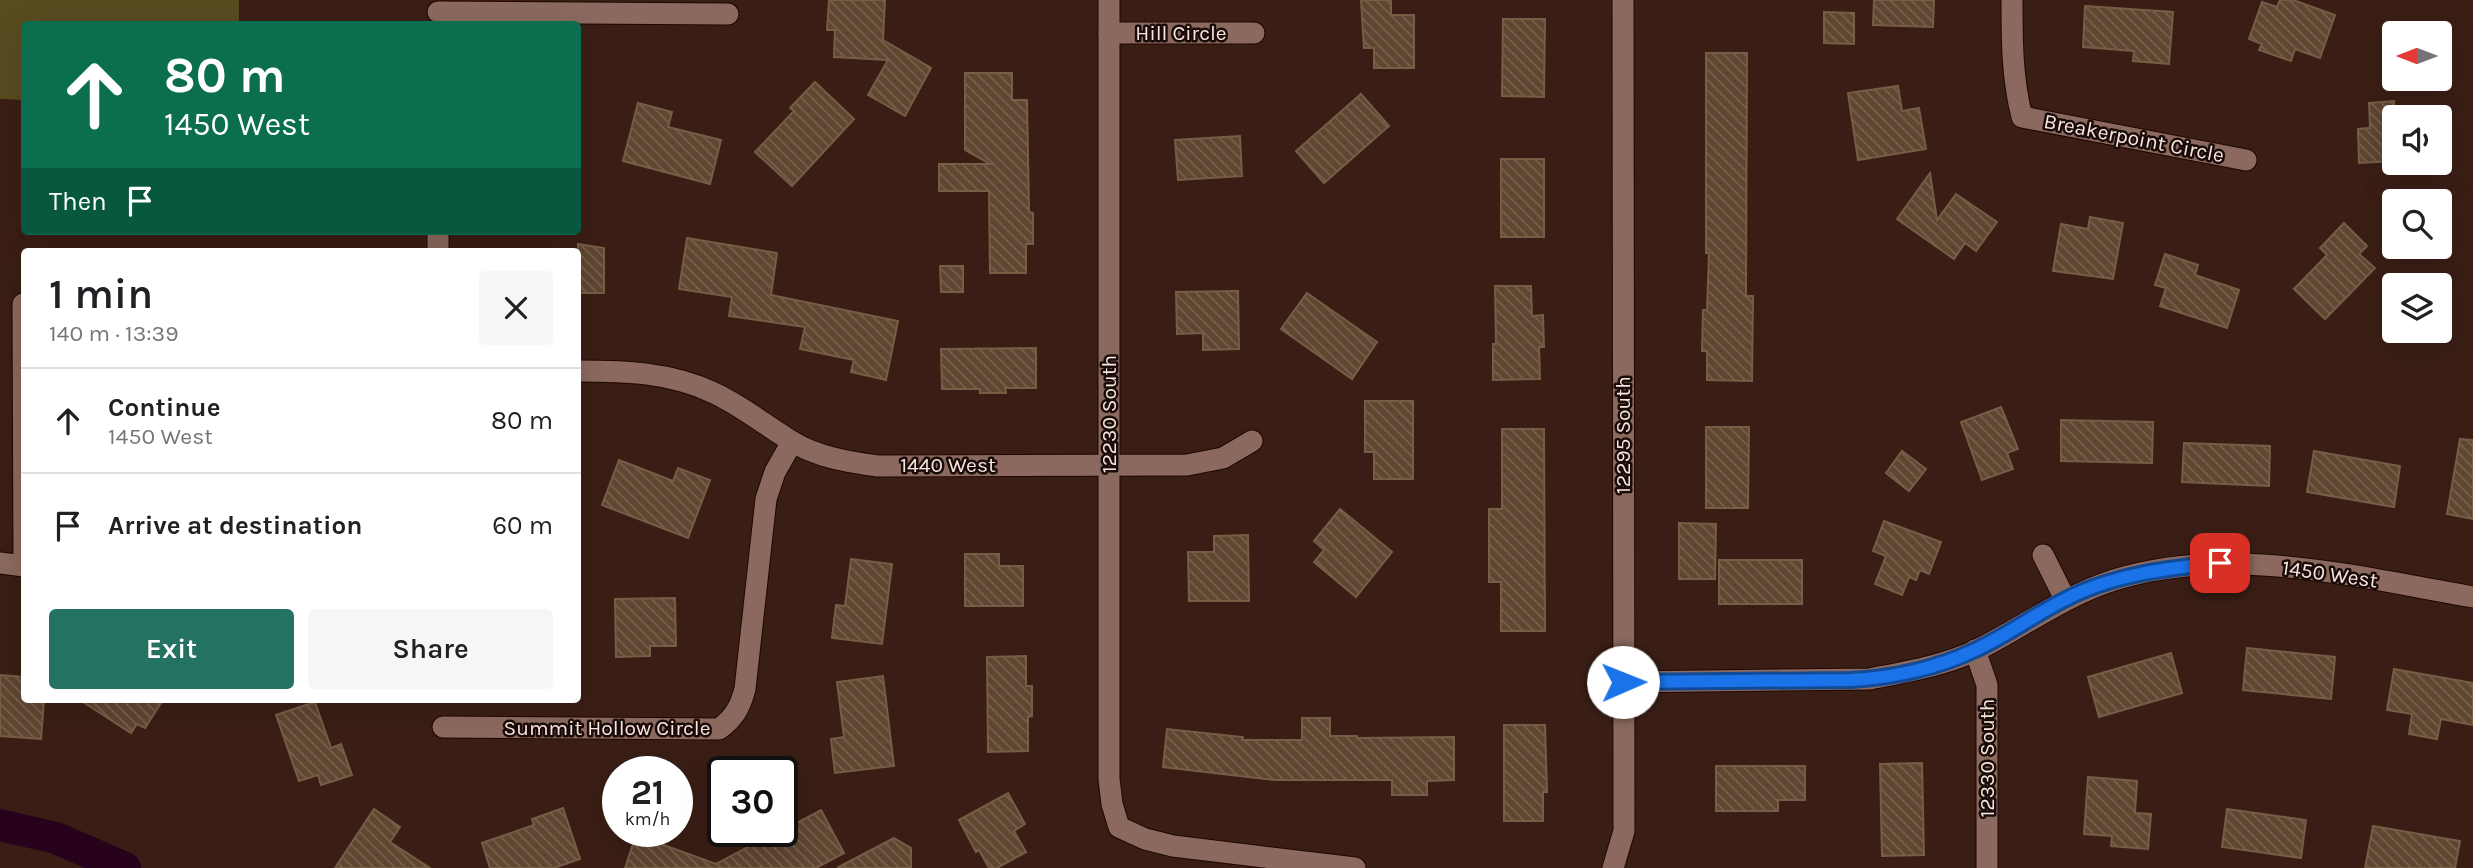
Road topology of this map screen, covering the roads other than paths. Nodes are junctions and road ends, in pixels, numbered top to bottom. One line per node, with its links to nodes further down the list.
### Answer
1 (1109, 0): 6 (street, 12230 South)
2 (1623, 0): 19 (street, 12295 South)
3 (2012, 0): 8 (street, Breakerpoint Circle)
4 (438, 12): 5 (street)
5 (728, 14)
6 (1109, 33): 7 (street, Hill Circle); 12 (street, 12230 South)
7 (1254, 33)
8 (2246, 160)
9 (581, 371): 11 (street, 1440 West)
10 (1252, 441): 12 (street, 1440 West)
11 (792, 442): 12 (street, 1440 West); 20 (street, Summit Hollow Circle)
12 (1109, 466): 21 (street, 12230 South)
13 (2043, 555): 17 (street)
14 (0, 563): 15 (street)
15 (21, 566)
16 (2473, 597): 17 (street, 1450 West)
17 (2065, 599): 18 (street, 1450 West)
18 (1975, 650): 19 (street, 1450 West); 23 (street, 12330 South)
19 (1623, 682): 22 (street, 12295 South)
20 (443, 727)
21 (1354, 868)
22 (1613, 868)
23 (1987, 868)

